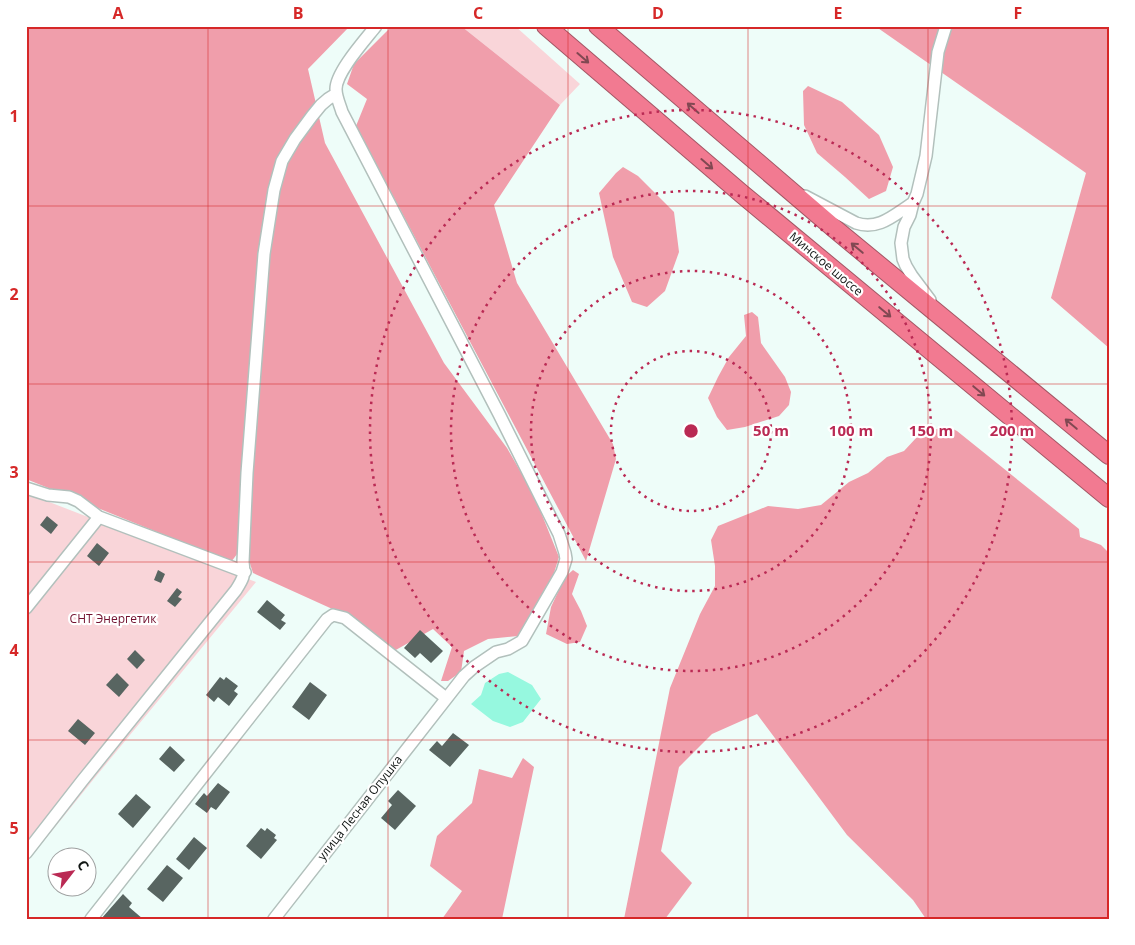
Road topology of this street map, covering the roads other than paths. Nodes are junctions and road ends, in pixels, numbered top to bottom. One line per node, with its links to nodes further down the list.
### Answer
1 (376, 26): 5 (street)
2 (546, 26): 11 (highway, Минское шоссе, one-way to 11)
3 (598, 26): 6 (highway, one-way to 3)
4 (946, 26): 7 (street)
5 (336, 94): 13 (street); 15 (street, улица Лесная Опушка)
6 (784, 186): 7 (street); 8 (highway, one-way to 6)
7 (913, 203): 8 (street)
8 (949, 323): 9 (highway, one-way to 8)
9 (1109, 455)
10 (26, 488): 12 (street)
11 (1109, 498)
12 (99, 517): 13 (street); 14 (street)
13 (244, 572): 16 (street)
14 (26, 608)
15 (446, 698): 17 (street); 18 (street, улица Лесная Опушка)
16 (26, 853)
17 (91, 919)
18 (274, 919)

